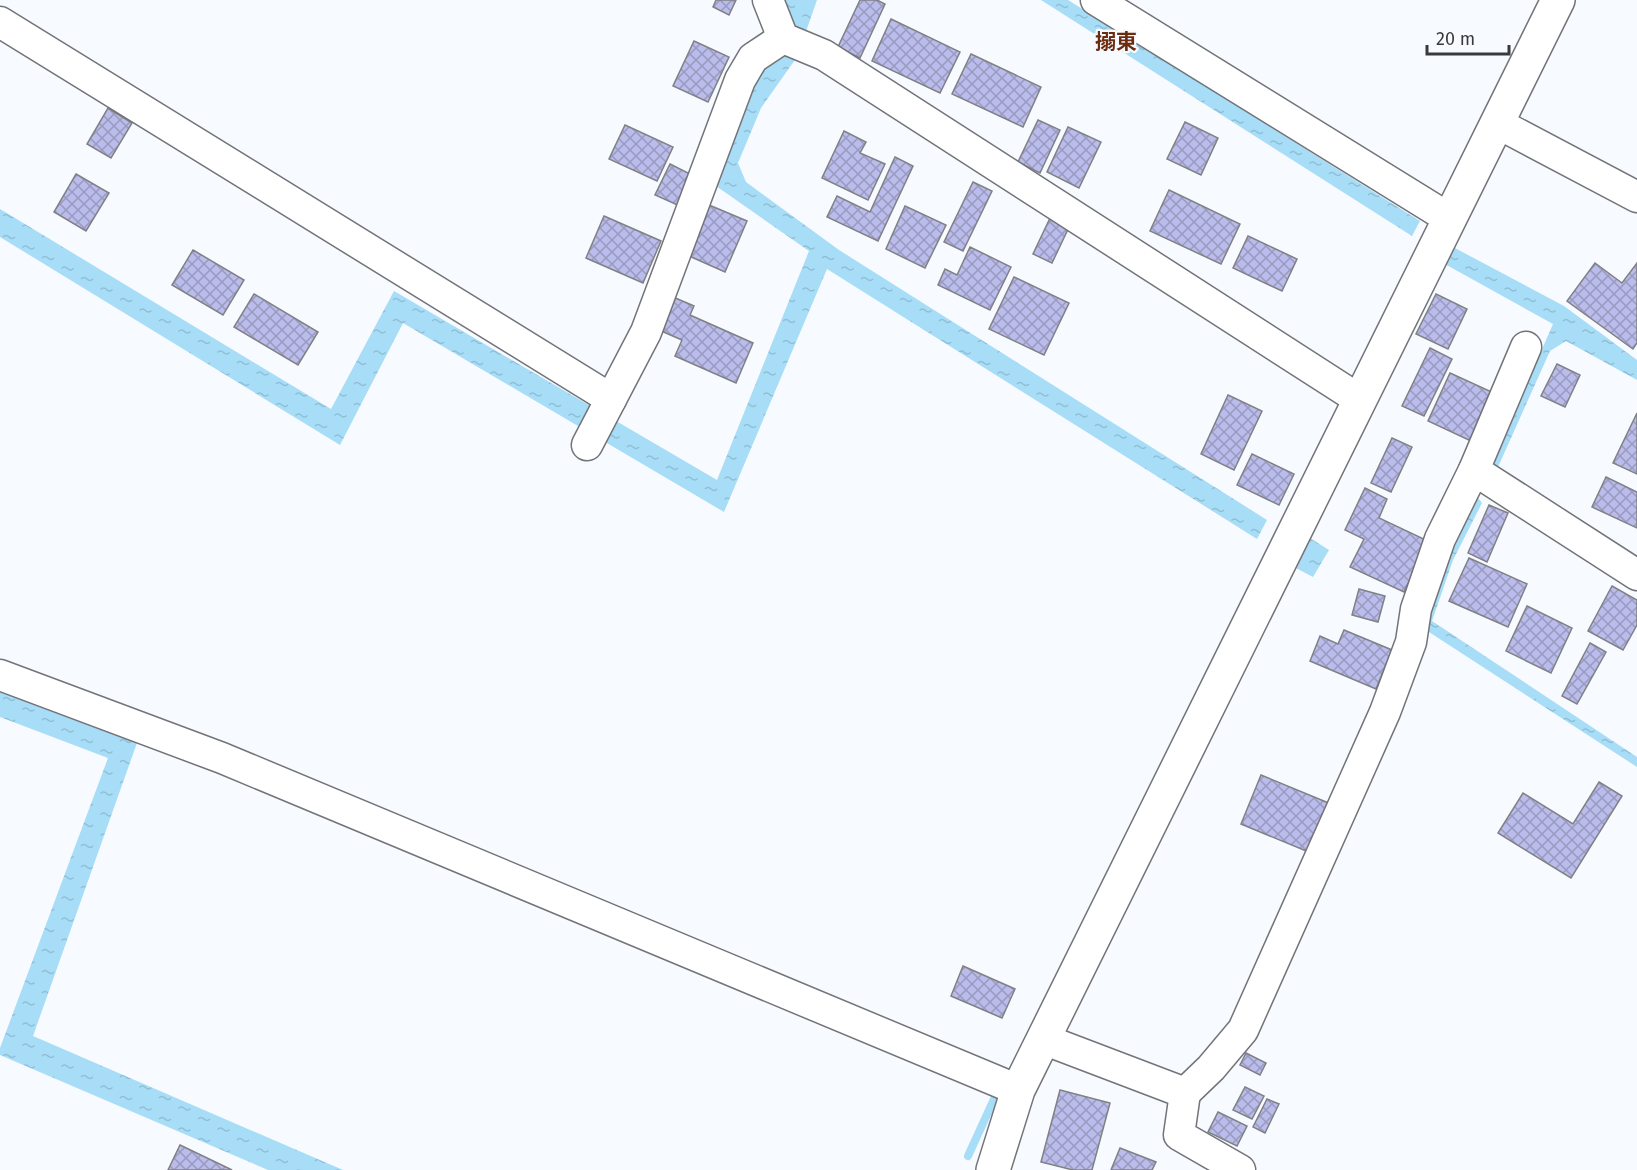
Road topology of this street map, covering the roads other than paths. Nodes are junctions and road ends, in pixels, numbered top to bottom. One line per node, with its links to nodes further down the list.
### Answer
1 (768, 0): 5 (street)
2 (1096, 0): 8 (street)
3 (1558, 0): 6 (street)
4 (0, 22): 10 (street)
5 (783, 38): 10 (street); 11 (street)
6 (1497, 123): 7 (street); 8 (street)
7 (1637, 197)
8 (1449, 219): 11 (street)
9 (1526, 347): 13 (street)
10 (611, 399): 12 (street)
11 (1360, 400): 16 (street)
12 (587, 445)
13 (1473, 470): 14 (street); 18 (street)
14 (1637, 575)
15 (0, 675): 17 (street)
16 (1043, 1039): 17 (street); 18 (street)
17 (1018, 1090): 19 (street)
18 (1185, 1093): 20 (street)
19 (993, 1170)
20 (1240, 1170)

